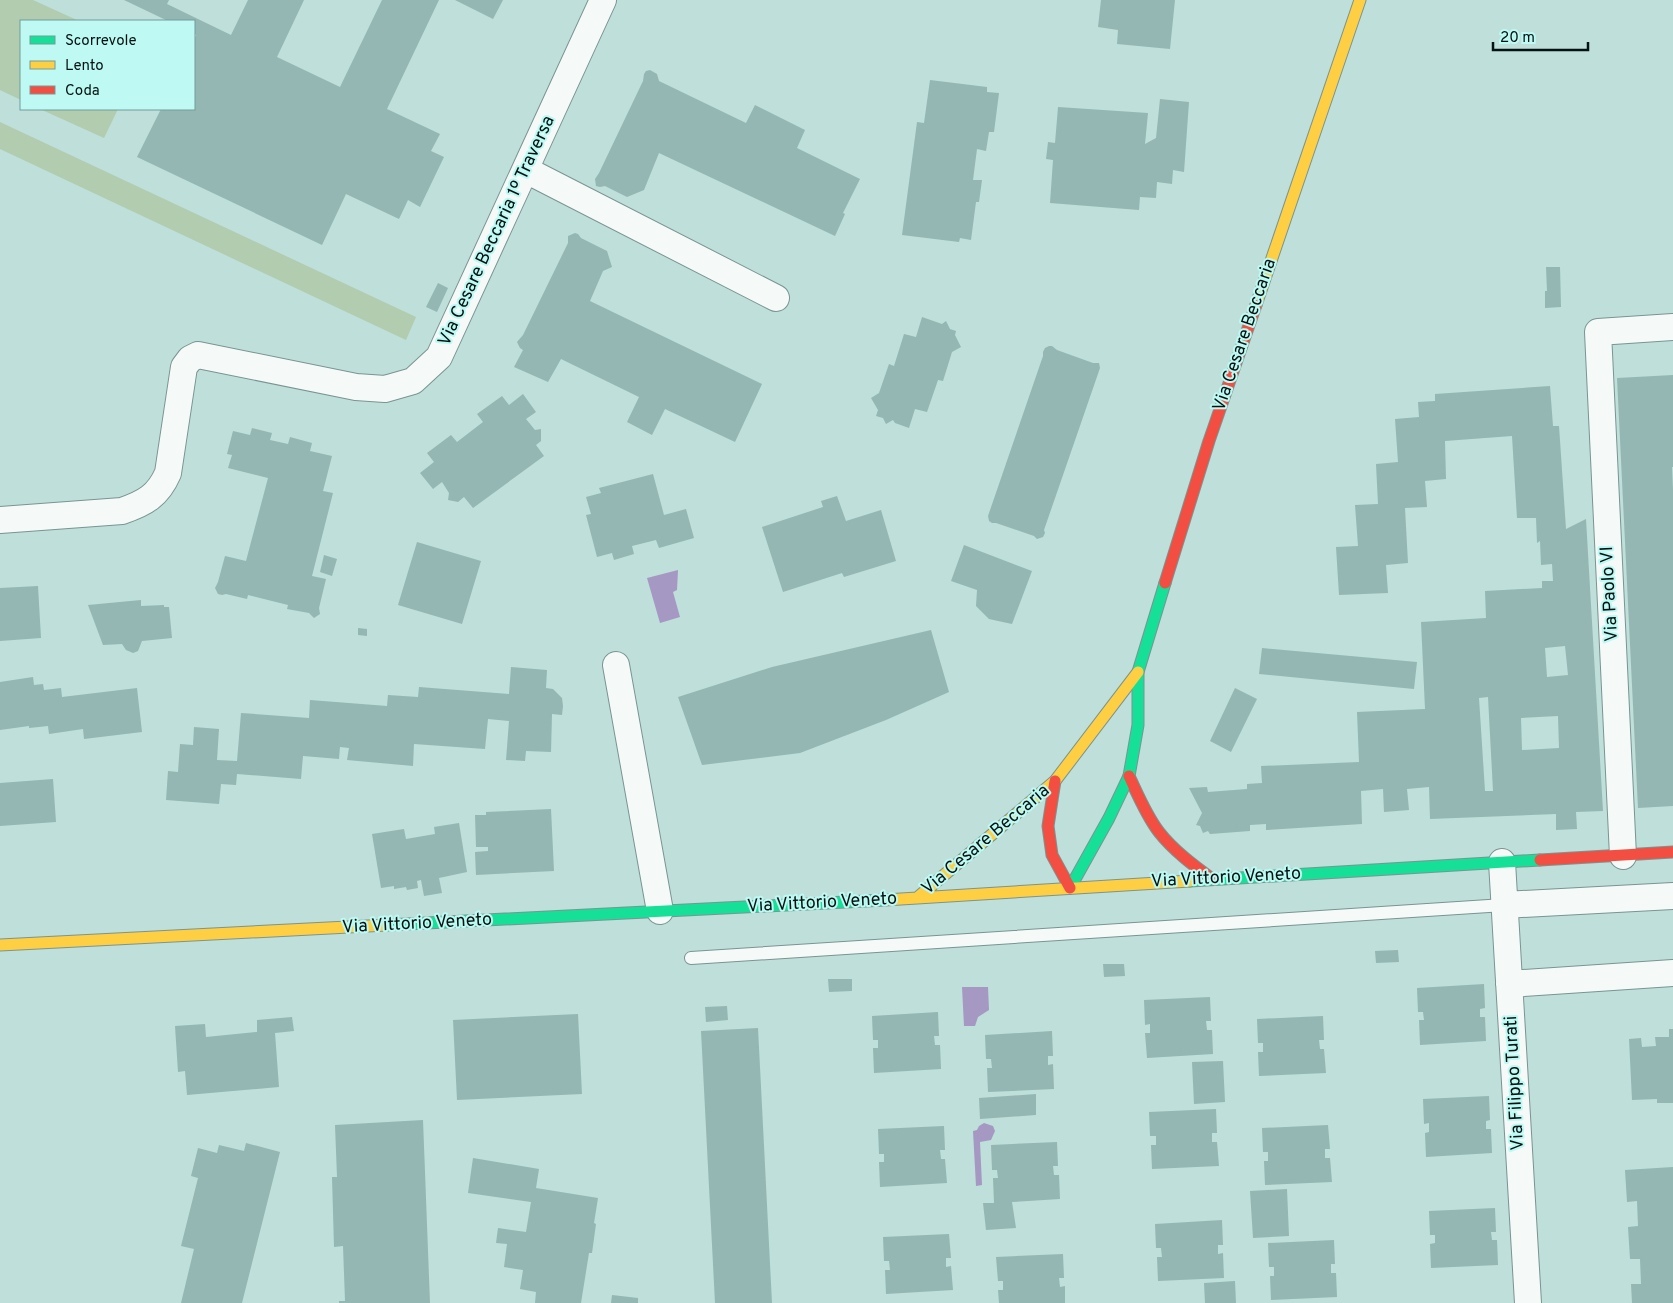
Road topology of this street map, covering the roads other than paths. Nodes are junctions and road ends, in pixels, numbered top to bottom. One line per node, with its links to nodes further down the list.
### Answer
1 (603, 0): 3 (street, Via Cesare Beccaria 1º Traversa)
2 (1360, 0): 8 (street, Via Cesare Beccaria)
3 (526, 170): 4 (street); 6 (street, Via Cesare Beccaria 1º Traversa)
4 (776, 298)
5 (1673, 327): 12 (street, Via Paolo VI)
6 (0, 520)
7 (616, 665): 19 (street)
8 (1138, 672): 9 (street, Via Cesare Beccaria); 10 (street, Via Cesare Beccaria)
9 (1129, 776): 14 (street); 15 (street, Via Cesare Beccaria)
10 (1055, 781): 15 (street, Via Cesare Beccaria); 17 (street, Via Cesare Beccaria)
11 (1673, 852): 12 (street, Via Vittorio Veneto)
12 (1623, 856): 13 (street, Via Vittorio Veneto)
13 (1502, 862): 14 (street, Via Vittorio Veneto); 18 (street, Via Filippo Turati)
14 (1212, 879): 15 (street, Via Vittorio Veneto)
15 (1070, 888): 17 (street, Via Vittorio Veneto)
16 (1673, 896): 18 (street)
17 (917, 898): 19 (street, Via Vittorio Veneto)
18 (1504, 905): 21 (lane); 23 (street, Via Filippo Turati)
19 (660, 911): 20 (street, Via Vittorio Veneto)
20 (0, 945)
21 (691, 958)
22 (1673, 972): 23 (street)
23 (1509, 984): 24 (street, Via Filippo Turati)
24 (1528, 1303)

